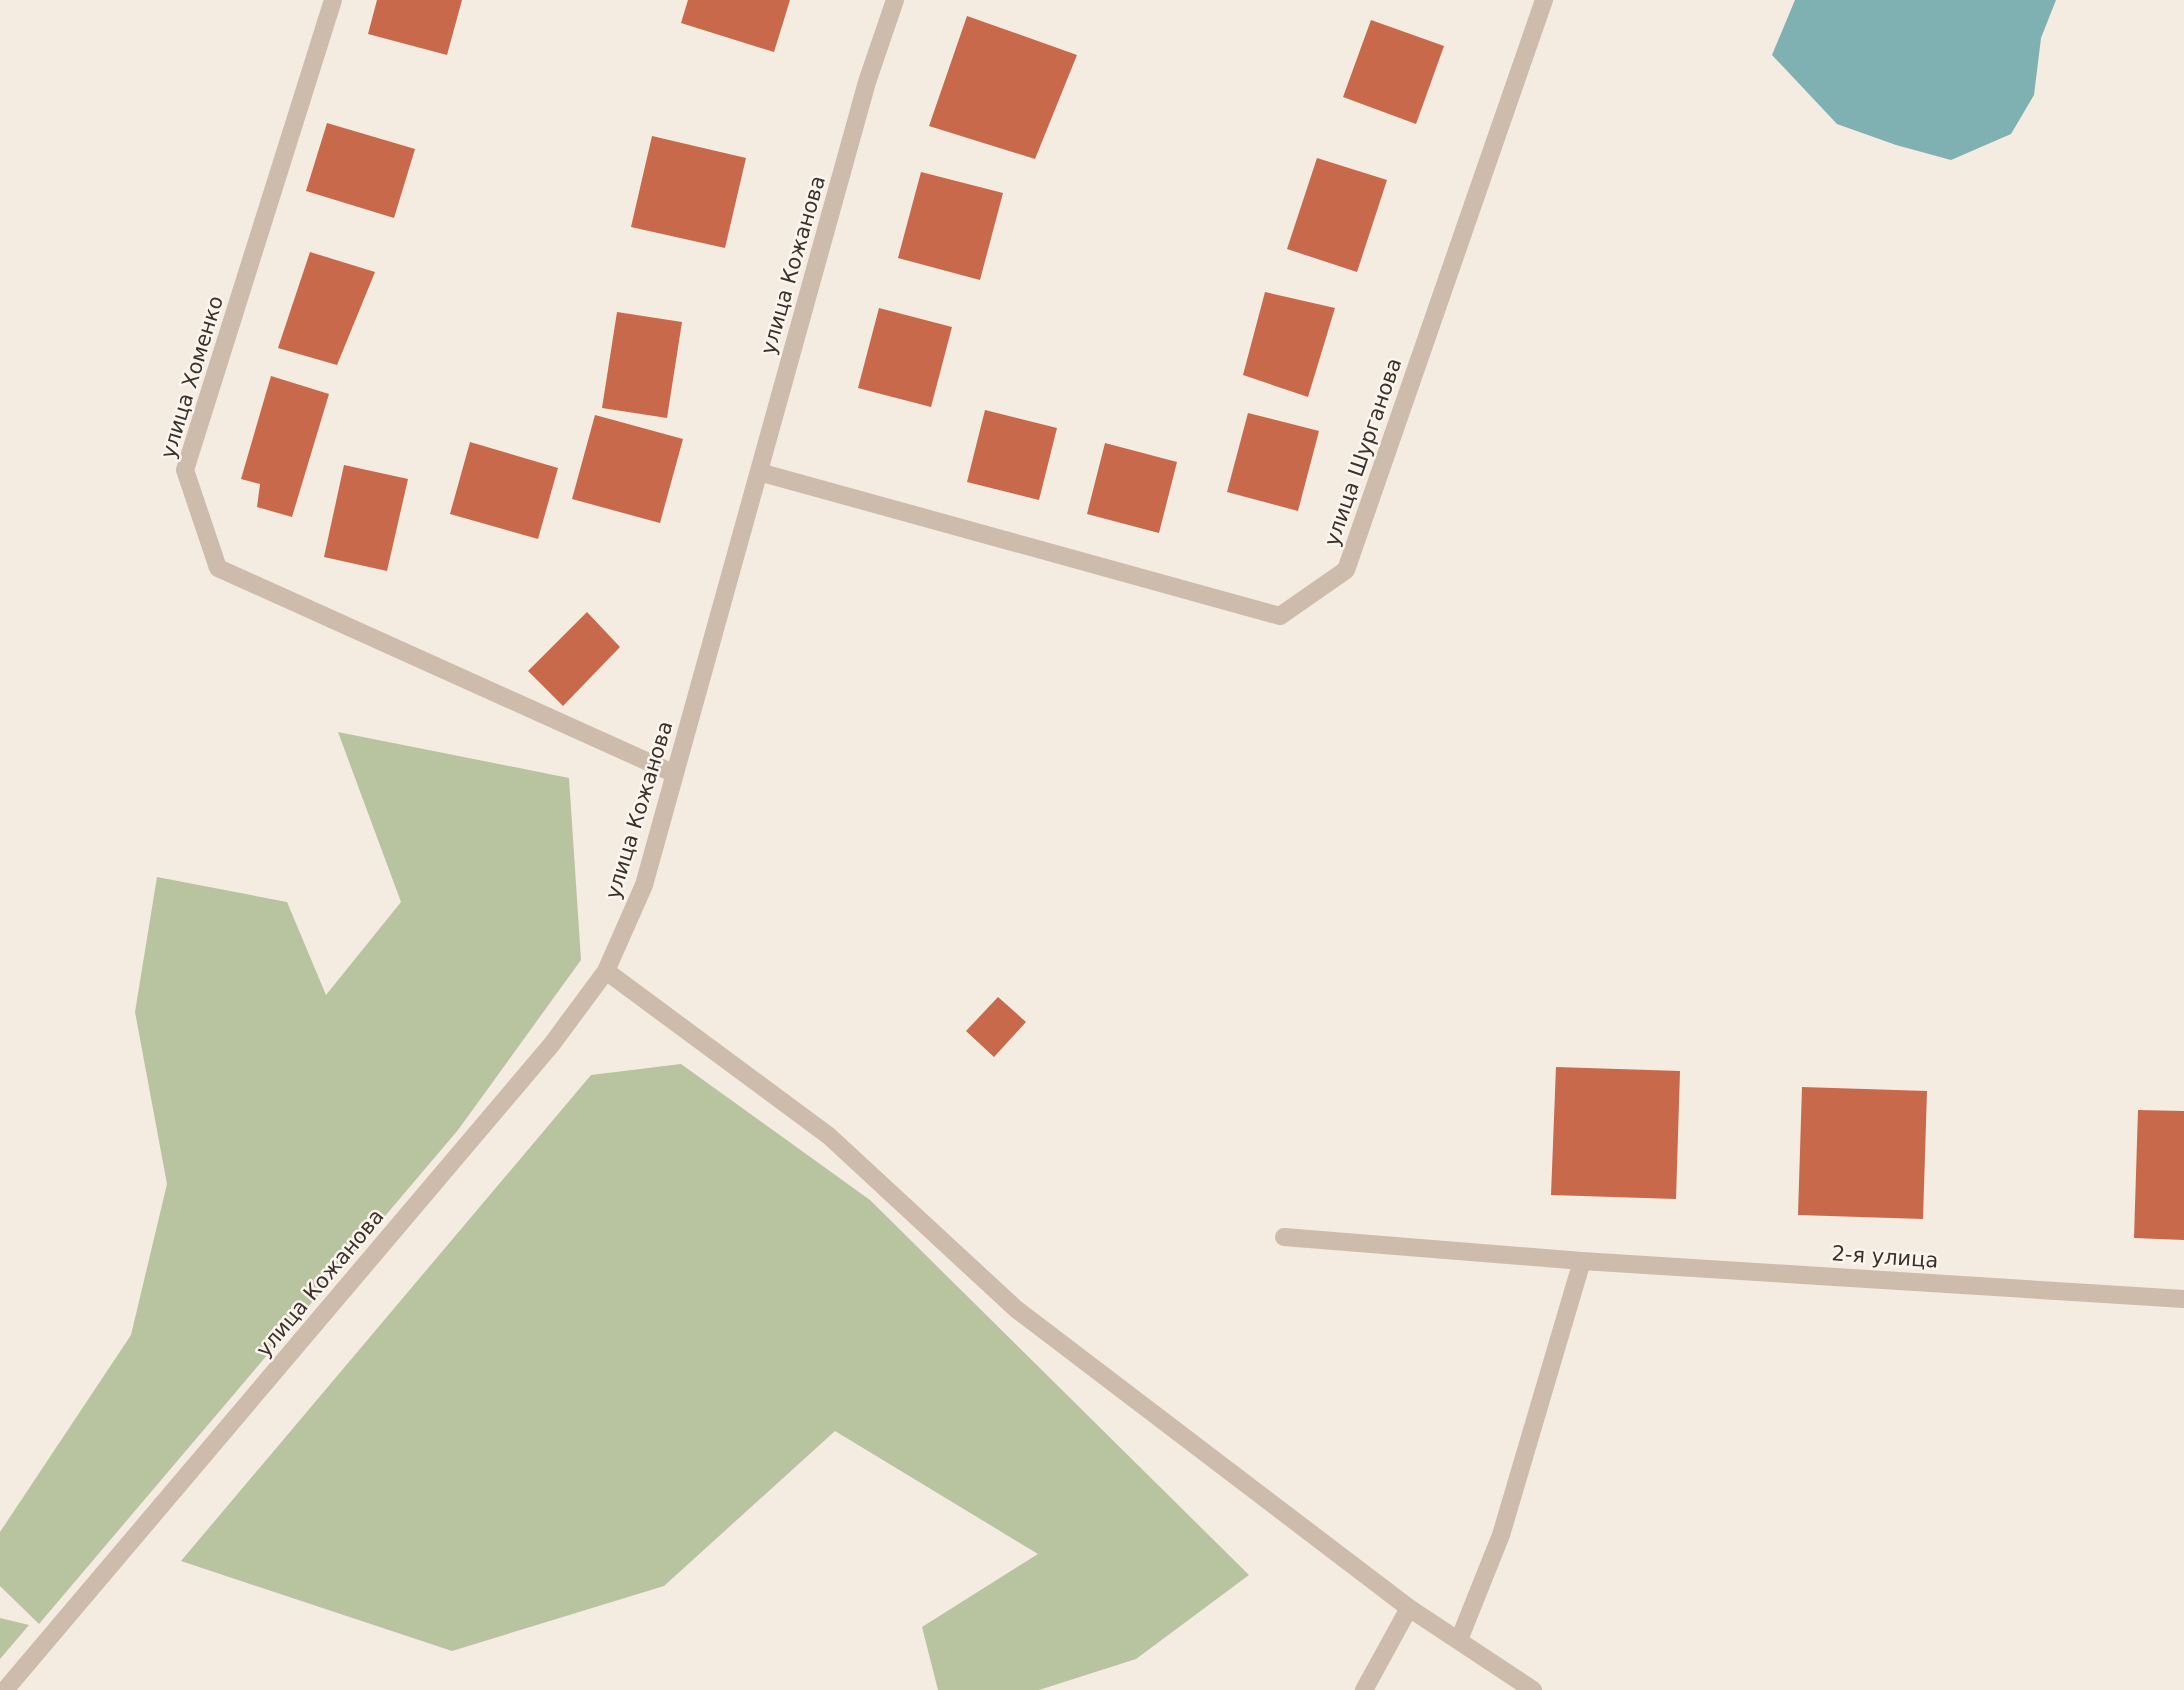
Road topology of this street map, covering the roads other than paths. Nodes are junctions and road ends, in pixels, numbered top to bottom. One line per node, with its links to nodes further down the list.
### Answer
1 (333, 0): 5 (street, улица Хоменко)
2 (895, 0): 4 (street, улица Кожанова)
3 (1544, 0): 4 (street, улица Шурганова)
4 (759, 471): 5 (street, улица Кожанова)
5 (675, 774): 6 (street, улица Кожанова)
6 (606, 971): 10 (street); 12 (street, улица Кожанова)
7 (1284, 1237): 8 (street, 2-я улица)
8 (1582, 1261): 9 (street, 2-я улица); 11 (street)
9 (2184, 1299)
10 (1409, 1608): 11 (street); 13 (street)
11 (1459, 1640): 14 (street)
12 (5, 1690)
13 (1364, 1690)
14 (1533, 1690)

